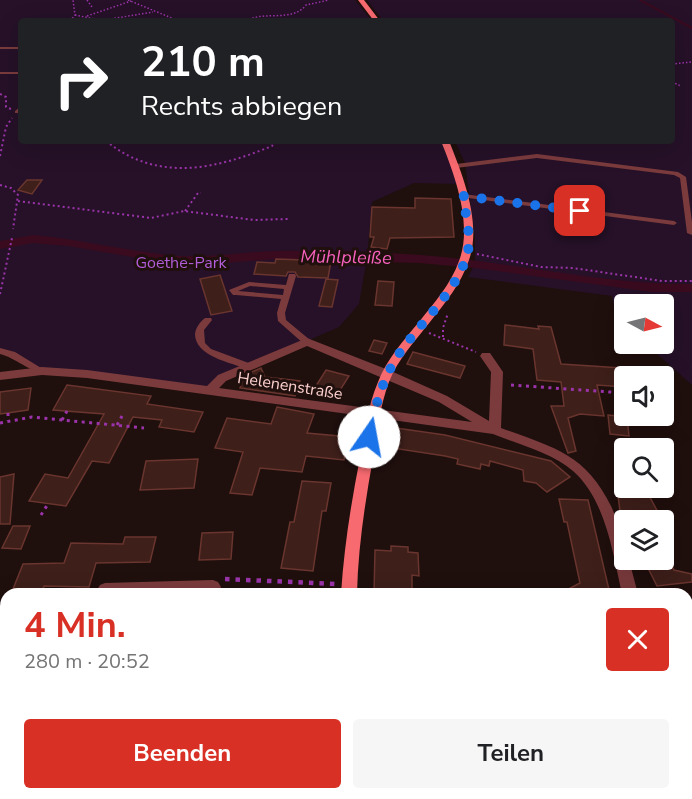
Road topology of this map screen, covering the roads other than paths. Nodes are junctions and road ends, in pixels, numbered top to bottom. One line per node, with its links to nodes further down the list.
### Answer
1 (361, 0): 2 (main road)
2 (375, 18)
3 (0, 48): 4 (lane)
4 (18, 48)
5 (0, 73): 6 (lane)
6 (18, 73)
7 (446, 144): 8 (main road)
8 (456, 166): 9 (main road); 11 (lane)
9 (463, 196): 10 (lane); 21 (main road)
10 (674, 223)
11 (690, 233)
12 (292, 276): 13 (lane)
13 (288, 287): 14 (lane); 14 (lane)
14 (285, 297): 16 (lane)
15 (208, 320): 19 (lane)
16 (307, 342): 19 (street); 21 (street)
17 (0, 351): 20 (lane)
18 (486, 356): 25 (street)
19 (251, 367): 23 (street)
20 (42, 371): 22 (street); 23 (street, Helenenstraße)
21 (387, 374): 24 (main road); 25 (street)
22 (0, 376)
23 (210, 390): 24 (street, Helenenstraße)
24 (373, 415): 25 (street, Helenenstraße); 28 (main road)
25 (495, 430): 29 (street, Helenenstraße)
26 (213, 587): 27 (street)
27 (202, 588)
28 (349, 588)
29 (628, 588)

